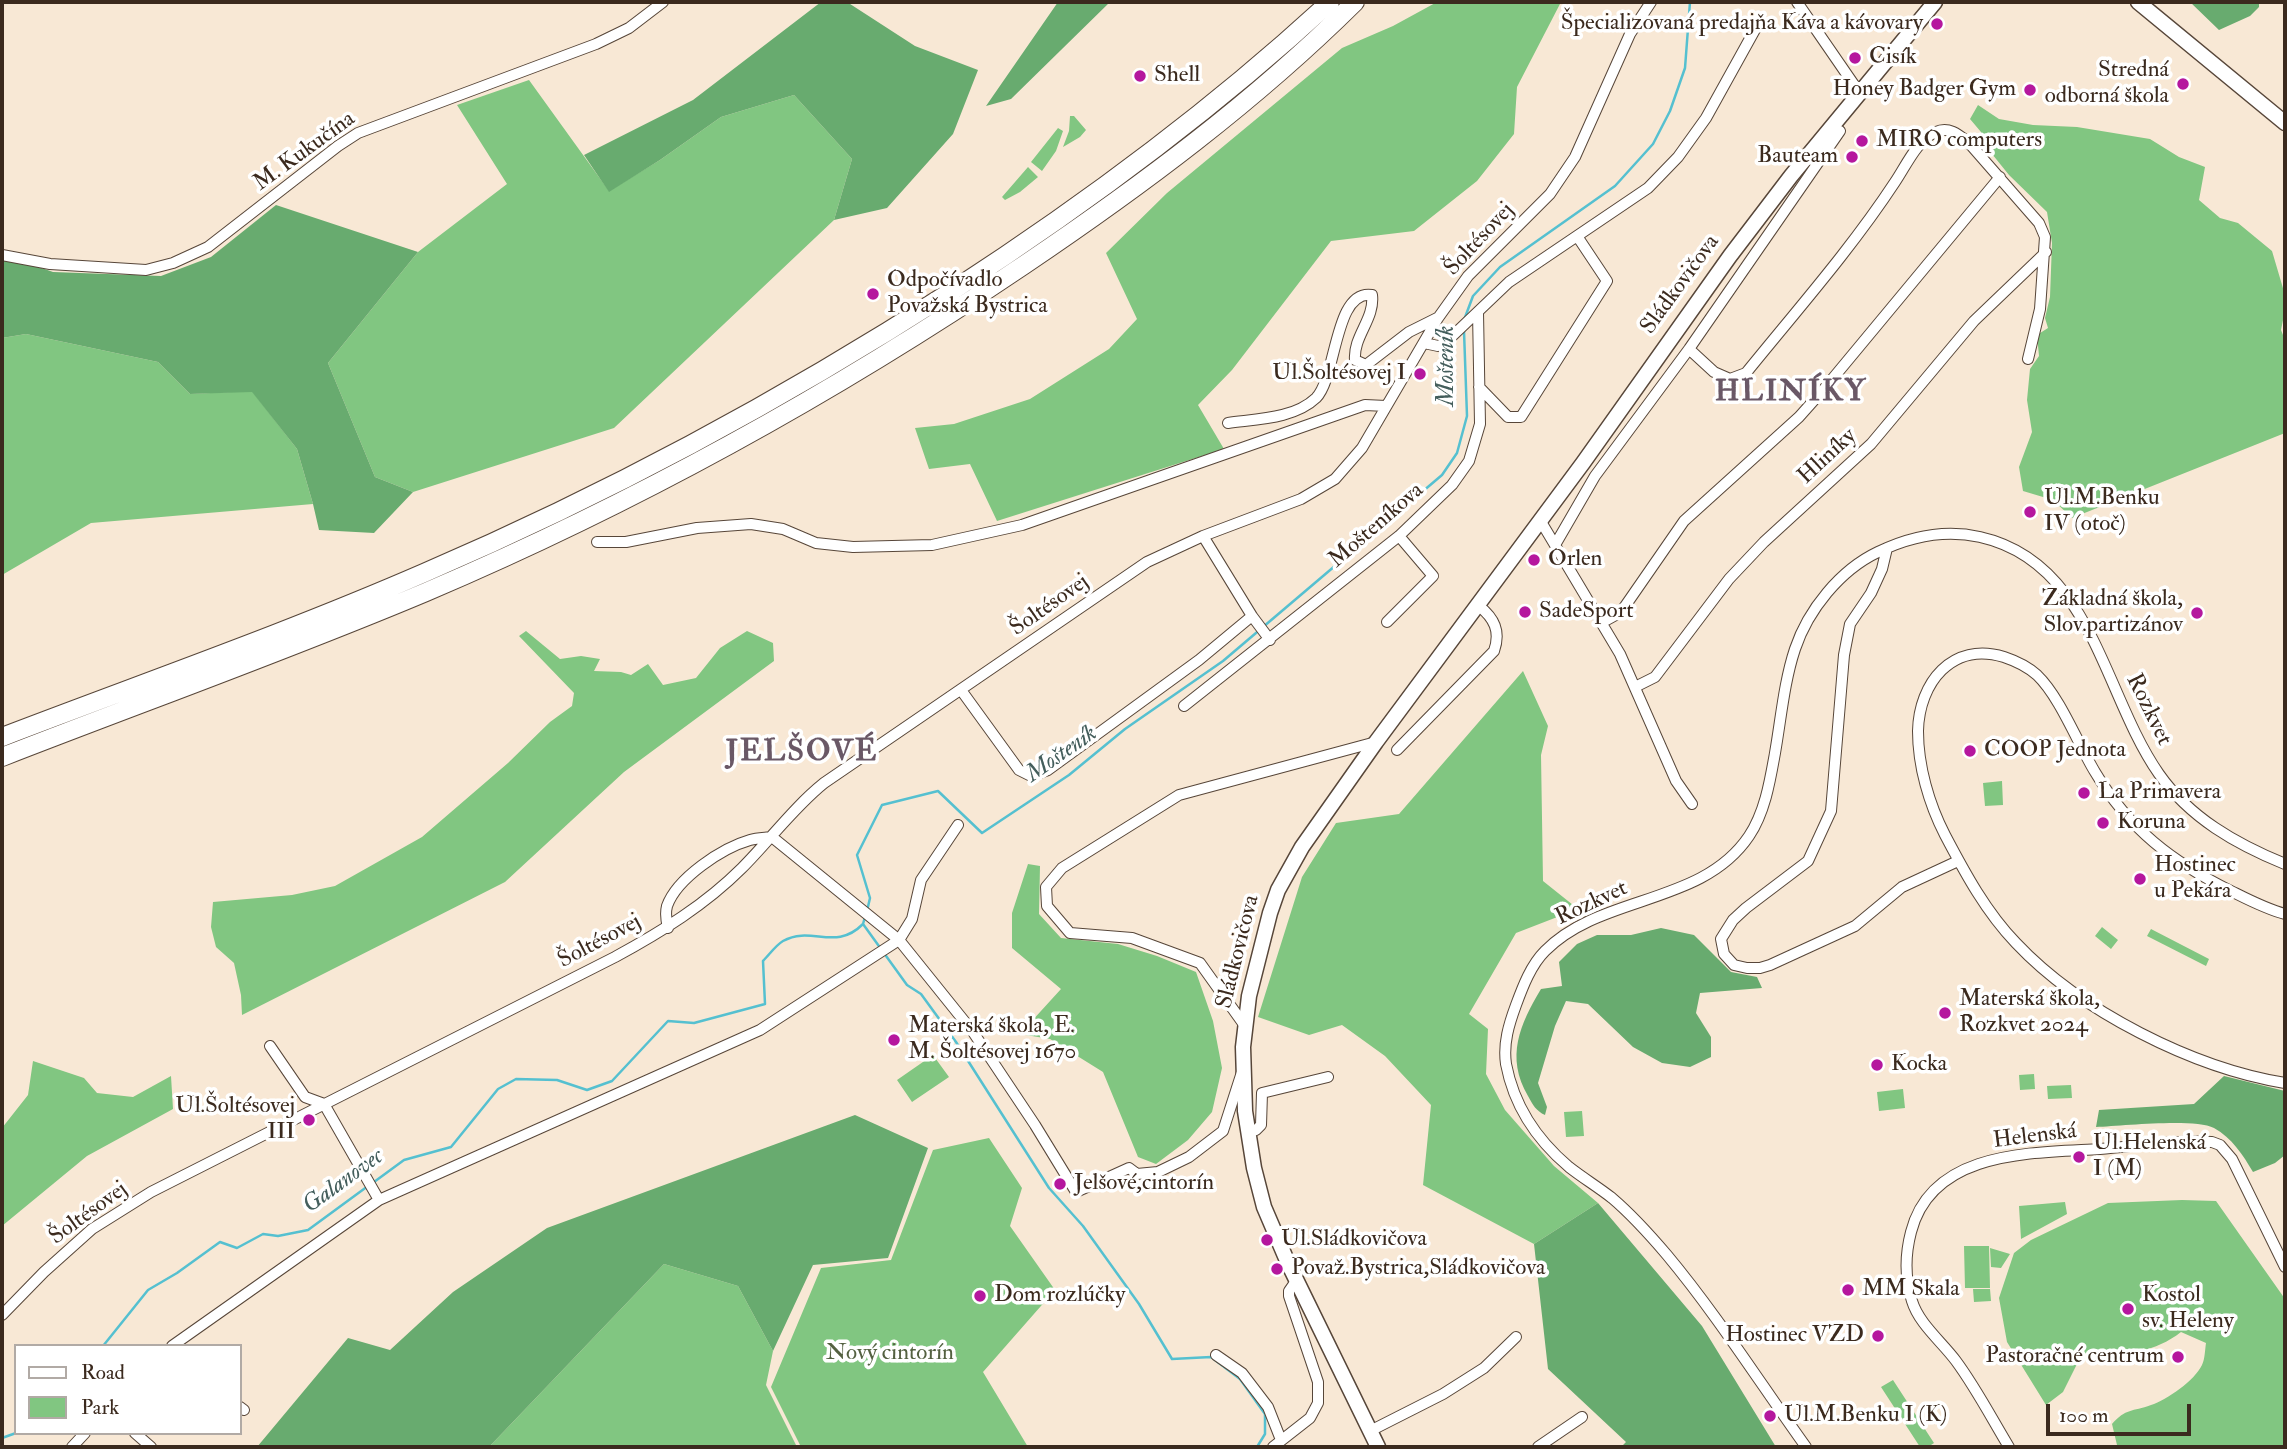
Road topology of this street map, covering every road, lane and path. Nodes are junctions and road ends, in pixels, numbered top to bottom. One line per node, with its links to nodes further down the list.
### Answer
1 (663, 2): 15 (street, M. Kukučína)
2 (1330, 2): 37 (highway)
3 (1355, 2): 40 (highway)
4 (1651, 2): 17 (street, Šoltésovej)
5 (1797, 2): 9 (street)
6 (1935, 2): 9 (main road, Sládkovičova)
7 (2138, 2): 10 (main road)
8 (1757, 26): 13 (street)
9 (1859, 92): 11 (main road, Sládkovičova)
10 (2285, 123)
11 (1839, 126): 19 (street, Sládkovičova); 24 (main road, Sládkovičova)
12 (2000, 177): 14 (street); 19 (street); 32 (street)
13 (1577, 236): 16 (street); 21 (street)
14 (2046, 252): 20 (street); 34 (street, Hliníky)
15 (2, 255)
16 (1478, 312): 18 (street); 21 (street, Mošteníkova)
17 (1438, 318): 18 (street, Šoltésovej); 23 (street)
18 (1424, 343): 22 (street, Šoltésovej)
19 (1689, 349): 28 (street, Sládkovičova)
20 (2028, 359)
21 (1479, 387): 26 (street, Mošteníkova)
22 (1386, 406): 25 (street, Šoltésovej); 27 (street)
23 (1228, 423)
24 (1540, 520): 28 (street); 30 (main road, Sládkovičova)
25 (1202, 536): 33 (street); 35 (street, Šoltésovej)
26 (1399, 536): 31 (street); 33 (street, Mošteníkova)
27 (597, 541)
28 (1555, 545): 32 (street)
29 (1887, 548): 44 (street); 45 (street, Rozkvet); 70 (street, Rozkvet)
30 (1479, 606): 38 (main road, Sládkovičova); 39 (street)
31 (1387, 622)
32 (1601, 622): 34 (street)
33 (1261, 628): 35 (street, Mošteníkova); 36 (street, Mošteníkova)
34 (1635, 687): 41 (street)
35 (961, 690): 43 (street, Šoltésovej)
36 (1184, 706)
37 (2, 737)
38 (1376, 742): 49 (main road, Sládkovičova); 49 (street)
39 (1397, 750)
40 (2, 757)
41 (1692, 804)
42 (958, 825): 48 (street)
43 (772, 837): 47 (street, Šoltésovej); 47 (street); 48 (street)
44 (1958, 861): 46 (street); 53 (street)
45 (2285, 864)
46 (2285, 914)
47 (668, 928): 54 (street, Šoltésovej)
48 (899, 940): 51 (street); 56 (street)
49 (1245, 1026): 51 (main road, Sládkovičova)
50 (270, 1046): 54 (street)
51 (1242, 1071): 55 (main road, Sládkovičova)
52 (1328, 1077): 55 (street)
53 (2285, 1083)
54 (324, 1104): 56 (street); 59 (street, Šoltésovej)
55 (1247, 1132): 58 (main road, Sládkovičova)
56 (379, 1200): 61 (street)
57 (2285, 1266): 71 (street, Helenská)
58 (1296, 1281): 64 (main road, Sládkovičova); 66 (street, Sládkovičova)
59 (2, 1315)
60 (1516, 1338): 64 (street)
61 (174, 1344)
62 (1216, 1355): 66 (street)
63 (1582, 1417): 69 (street)
64 (1370, 1431): 68 (main road, Sládkovičova)
65 (137, 1435): 67 (street)
66 (1277, 1443)
67 (151, 1447)
68 (1378, 1447)
69 (1538, 1447)
70 (1805, 1447)
71 (2010, 1447)

